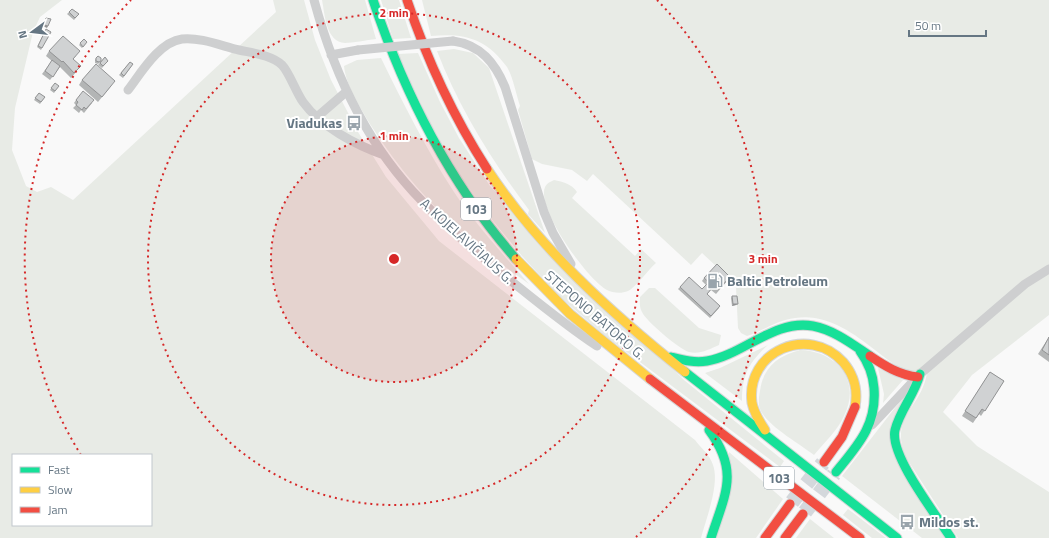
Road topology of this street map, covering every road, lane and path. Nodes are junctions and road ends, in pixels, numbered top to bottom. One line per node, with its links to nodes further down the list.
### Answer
1 (314, 0): 4 (street, A. KOJELAVIČIAUS G.)
2 (373, 0): 13 (main road, STEPONO BATORO G. / 103)
3 (407, 0): 10 (main road, STEPONO BATORO G. / 103)
4 (331, 55): 6 (street, A. KOJELAVIČIAUS G.); 10 (street, bridge)
5 (128, 90): 7 (street)
6 (346, 92): 7 (street); 8 (street, A. KOJELAVIČIAUS G.)
7 (317, 117): 8 (street)
8 (384, 155): 13 (street, A. KOJELAVIČIAUS G.)
9 (1049, 269): 14 (street)
10 (582, 282): 12 (main road, STEPONO BATORO G. / 103)
11 (854, 344): 12 (main road); 14 (main road); 16 (main road)
12 (657, 350): 17 (main road, STEPONO BATORO G. / 103)
13 (641, 373): 15 (main road, STEPONO BATORO G. / 103)
14 (919, 376): 16 (street); 27 (main road)
15 (699, 416): 22 (main road); 25 (main road, STEPONO BATORO G. / 103)
16 (865, 434): 19 (main road)
17 (778, 444): 18 (main road); 26 (main road, STEPONO BATORO G. / 103)
18 (824, 462)
19 (836, 472)
20 (790, 504): 23 (main road)
21 (803, 514): 24 (main road)
22 (711, 538)
23 (765, 538)
24 (785, 538)
25 (860, 538)
26 (897, 538)
27 (952, 538)

